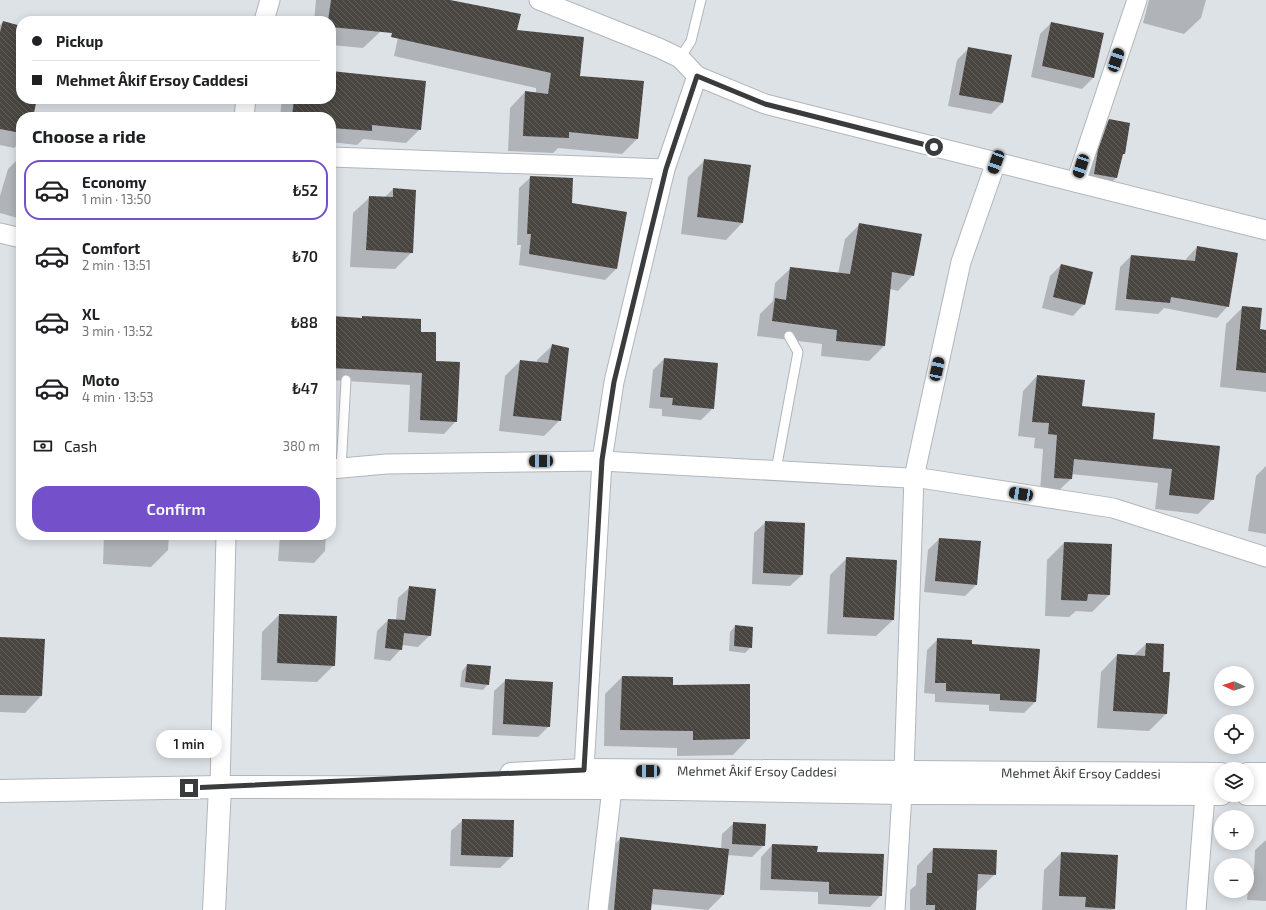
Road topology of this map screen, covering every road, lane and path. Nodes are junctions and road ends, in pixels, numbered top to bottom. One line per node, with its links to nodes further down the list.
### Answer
1 (270, 0): 5 (street)
2 (539, 0): 6 (street)
3 (701, 0): 6 (lane)
4 (1137, 0): 11 (street)
5 (265, 16)
6 (680, 58): 7 (street)
7 (697, 76): 9 (street); 10 (street)
8 (336, 157): 10 (street)
9 (996, 162): 11 (street); 20 (street)
10 (666, 169): 17 (street)
11 (1076, 182): 12 (street)
12 (1266, 230)
13 (0, 233): 14 (street)
14 (16, 237)
15 (789, 336): 19 (lane)
16 (346, 380): 18 (lane)
17 (602, 460): 18 (street); 19 (street); 23 (street)
18 (336, 468)
19 (776, 470): 20 (street)
20 (914, 477): 22 (street); 24 (street)
21 (226, 540): 28 (street)
22 (1266, 557)
23 (584, 770): 24 (main road, Mehmet Âkif Ersoy Caddesi); 28 (main road, Mehmet Âkif Ersoy Caddesi)
24 (904, 771): 25 (main road, Mehmet Âkif Ersoy Caddesi)
25 (1214, 774)
26 (1254, 774): 27 (main road)
27 (1266, 774)
28 (220, 787): 29 (main road, Mehmet Âkif Ersoy Caddesi); 30 (main road, Mehmet Âkif Ersoy Caddesi); 35 (main road)
29 (612, 788): 31 (main road, Mehmet Âkif Ersoy Caddesi); 36 (street)
30 (0, 791)
31 (902, 793): 32 (main road, Mehmet Âkif Ersoy Caddesi); 37 (street)
32 (1213, 794): 38 (street)
33 (1254, 794): 34 (main road)
34 (1266, 794)
35 (214, 910)
36 (598, 910)
37 (895, 910)
38 (1196, 910)

